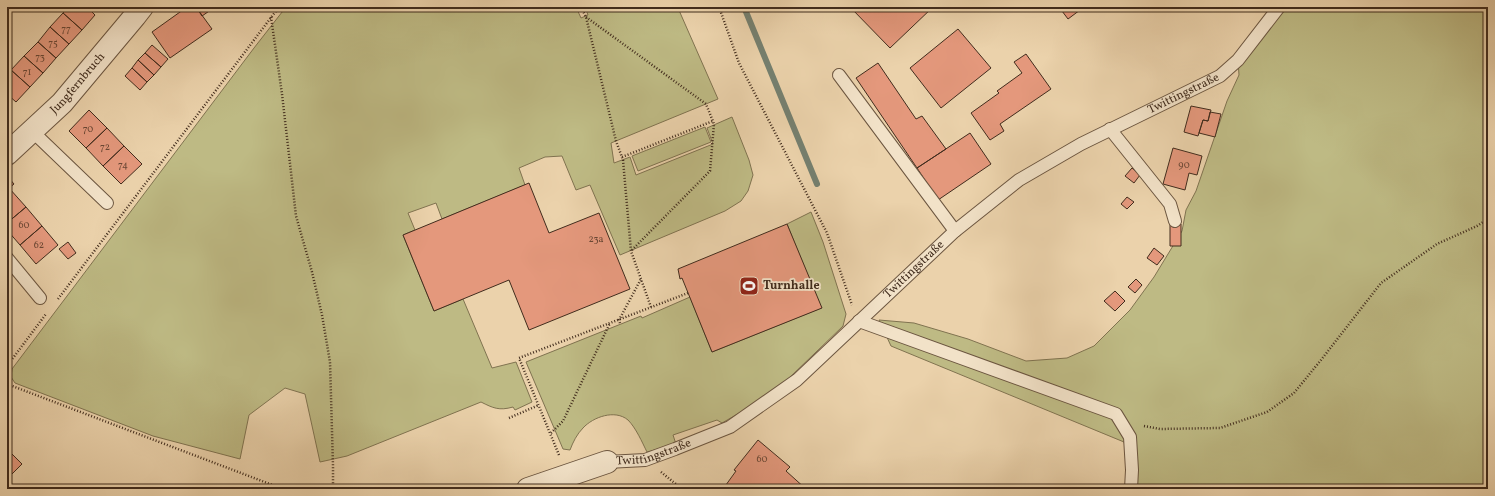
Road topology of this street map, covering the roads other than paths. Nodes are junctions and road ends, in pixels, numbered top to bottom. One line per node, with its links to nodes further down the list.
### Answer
1 (142, 7): 5 (street, Jungfernbruch)
2 (1279, 7): 4 (lane, Twittingstraße)
3 (840, 74): 9 (lane)
4 (1110, 129): 8 (lane); 9 (lane, Twittingstraße)
5 (32, 131): 6 (street, Jungfernbruch); 7 (lane)
6 (7, 154)
7 (107, 203)
8 (1175, 221)
9 (955, 231): 12 (lane, Twittingstraße)
10 (7, 258): 11 (lane)
11 (40, 298)
12 (859, 321): 13 (lane, Twittingstraße); 15 (lane)
13 (607, 462): 14 (street, Twittingstraße)
14 (528, 489)
15 (1131, 489)

